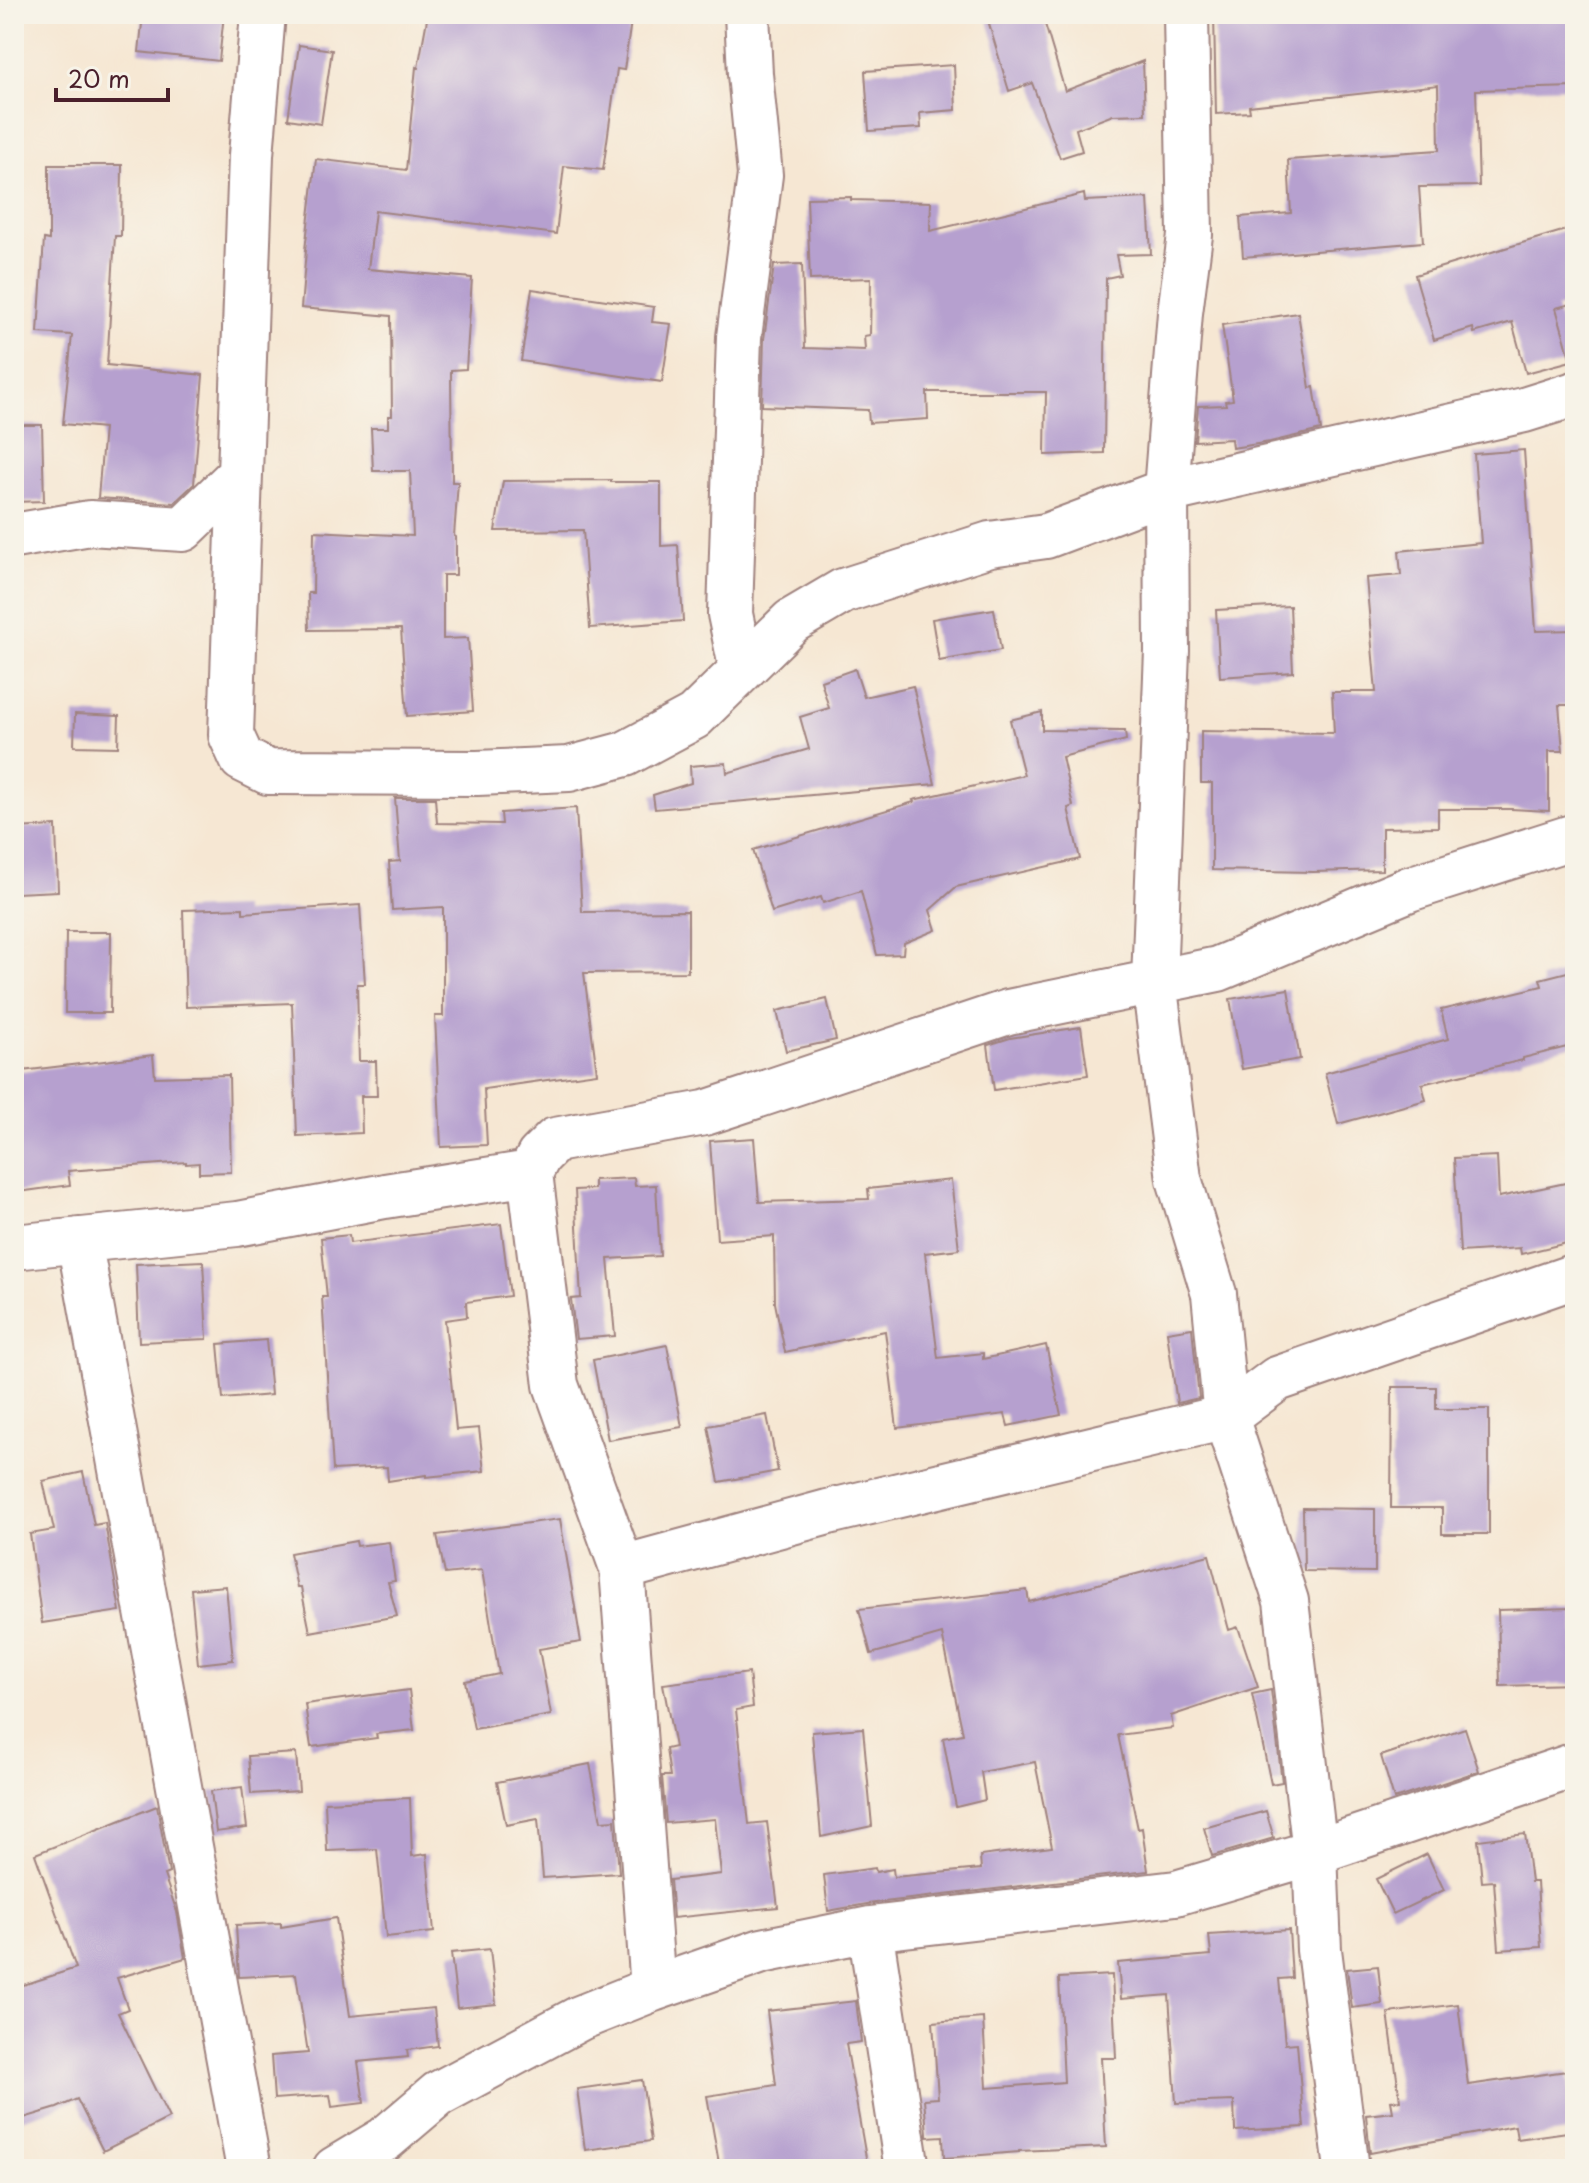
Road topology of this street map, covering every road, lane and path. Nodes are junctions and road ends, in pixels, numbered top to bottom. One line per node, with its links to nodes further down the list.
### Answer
1 (263, 14): 5 (street)
2 (747, 14): 8 (street)
3 (1186, 14): 6 (street)
4 (1575, 394): 6 (street)
5 (238, 476): 7 (street); 8 (street)
6 (1166, 491): 8 (street); 10 (street)
7 (14, 536)
8 (753, 659)
9 (1575, 836): 10 (street)
10 (1154, 981): 11 (street); 15 (street)
11 (530, 1173): 12 (street); 16 (street)
12 (79, 1240): 13 (street); 22 (street)
13 (14, 1247)
14 (1575, 1276): 15 (street)
15 (1226, 1417): 16 (street); 18 (street)
16 (622, 1568): 20 (street)
17 (1575, 1765): 18 (street)
18 (1315, 1852): 19 (street); 25 (street)
19 (870, 1929): 20 (street); 24 (street)
20 (653, 1989): 21 (street)
21 (395, 2154): 23 (street)
22 (249, 2169)
23 (335, 2169)
24 (907, 2169)
25 (1347, 2169)

